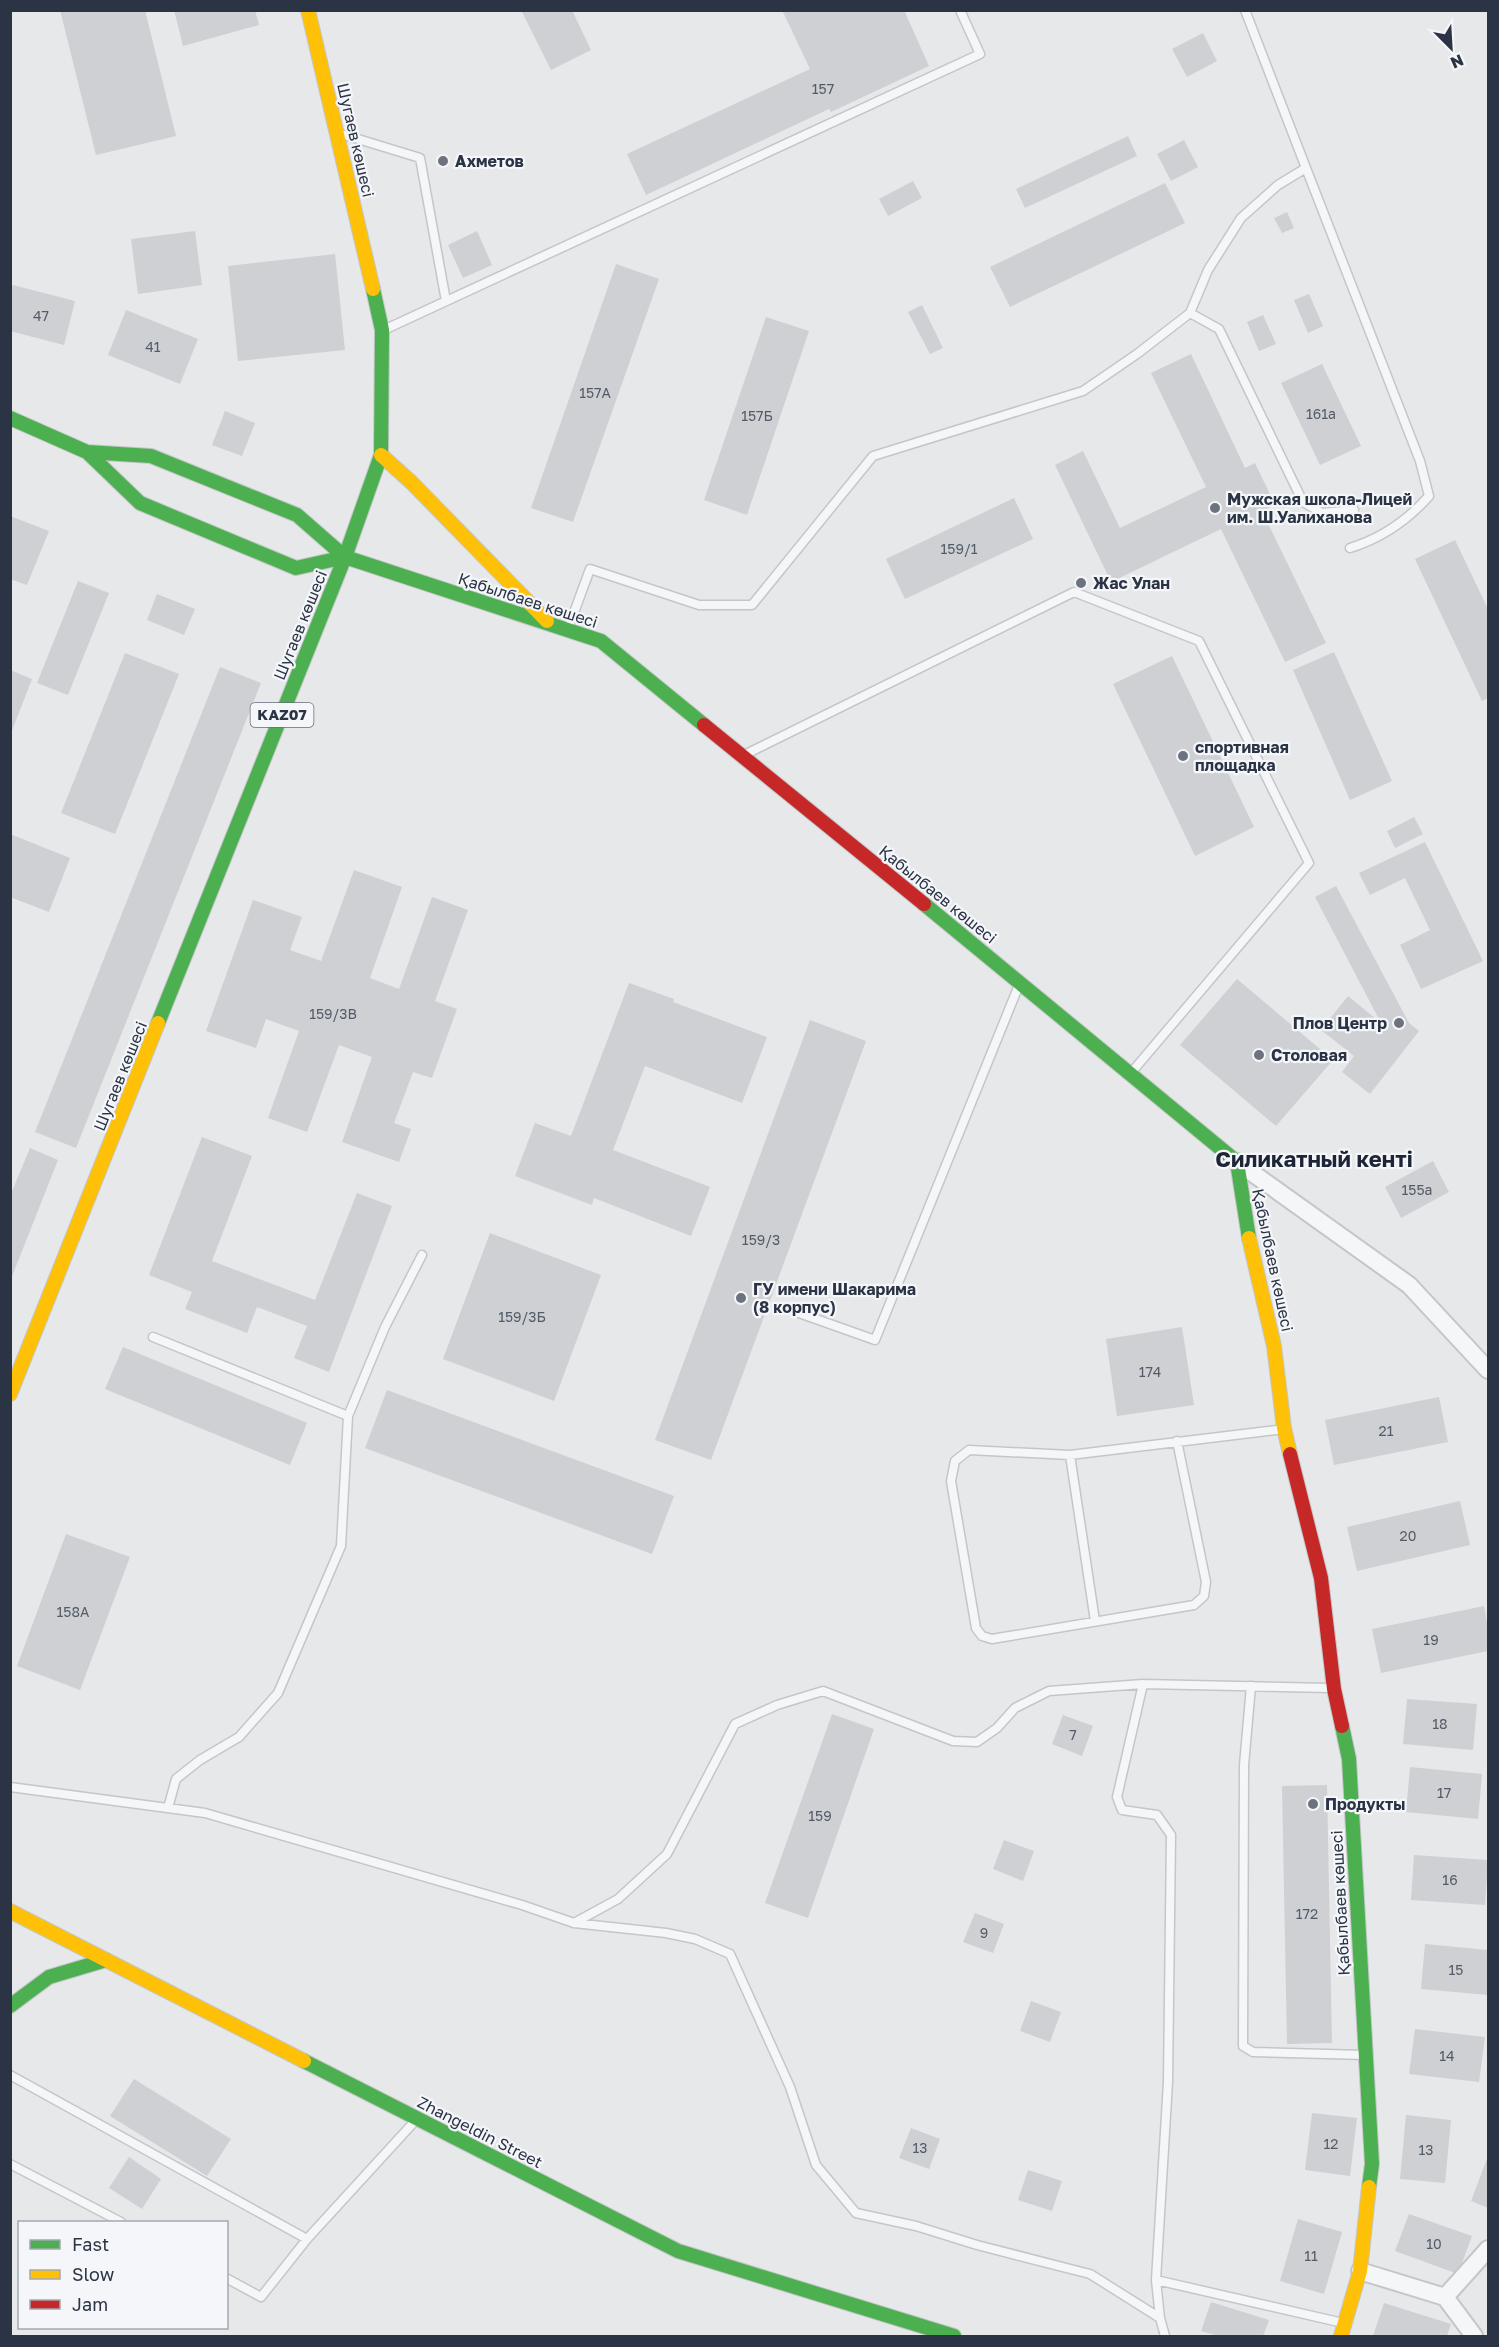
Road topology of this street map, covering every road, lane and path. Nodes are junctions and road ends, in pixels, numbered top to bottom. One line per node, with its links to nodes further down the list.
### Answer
1 (308, 10): 4 (main road, Шугаев көшесі / KAZ07)
2 (960, 10): 6 (lane)
3 (1245, 10): 5 (lane)
4 (337, 132): 6 (lane); 8 (main road, Шугаев көшесі / KAZ07)
5 (1306, 168): 7 (lane); 13 (lane)
6 (446, 301): 8 (lane)
7 (1190, 313): 12 (lane); 16 (lane)
8 (382, 330): 11 (main road, Шугаев көшесі / KAZ07)
9 (10, 418): 10 (main road, Қабылбаев көшесі)
10 (87, 452): 14 (main road, Қабылбаев көшесі); 14 (main road, Қабылбаев көшесі)
11 (381, 455): 14 (main road, Шугаев көшесі / KAZ07); 15 (main road)
12 (1354, 510)
13 (1350, 548)
14 (345, 557): 15 (main road, Қабылбаев көшесі); 25 (main road, Шугаев көшесі / KAZ07)
15 (550, 625): 16 (main road, Қабылбаев көшесі)
16 (567, 630): 17 (main road, Қабылбаев көшесі)
17 (742, 756): 18 (main road, Қабылбаев көшесі); 19 (lane)
18 (1020, 982): 19 (main road, Қабылбаев көшесі); 22 (lane)
19 (1131, 1073): 20 (main road, Қабылбаев көшесі)
20 (1237, 1162): 24 (street); 27 (main road, Қабылбаев көшесі)
21 (422, 1256): 26 (lane)
22 (799, 1313)
23 (153, 1336): 26 (lane)
24 (1488, 1370)
25 (10, 1394)
26 (348, 1416): 35 (lane)
27 (1284, 1428): 28 (lane); 33 (main road, Қабылбаев көшесі)
28 (1178, 1441): 29 (lane); 30 (lane)
29 (1070, 1455): 30 (lane); 30 (lane)
30 (1095, 1621)
31 (1143, 1684): 32 (lane); 37 (lane); 49 (lane)
32 (1251, 1686): 33 (lane); 40 (lane)
33 (1334, 1689): 40 (main road, Қабылбаев көшесі)
34 (10, 1787): 35 (lane)
35 (168, 1808): 37 (lane)
36 (10, 1911): 38 (main road, Zhangeldin Street)
37 (574, 1923): 51 (lane)
38 (106, 1960): 39 (main road); 42 (main road, Zhangeldin Street)
39 (10, 2006)
40 (1366, 2055): 47 (main road, Қабылбаев көшесі)
41 (10, 2075): 45 (lane)
42 (417, 2119): 45 (lane); 53 (main road, Zhangeldin Street)
43 (10, 2164): 44 (lane)
44 (117, 2221)
45 (307, 2239): 48 (lane)
46 (1488, 2249): 50 (street)
47 (1360, 2271): 50 (street); 52 (main road, Қабылбаев көшесі)
48 (228, 2279)
49 (1156, 2280): 51 (lane); 52 (lane)
50 (1445, 2297): 55 (street)
51 (1160, 2318): 54 (lane)
52 (1343, 2330)
53 (954, 2337)
54 (1165, 2337)
55 (1474, 2337)

